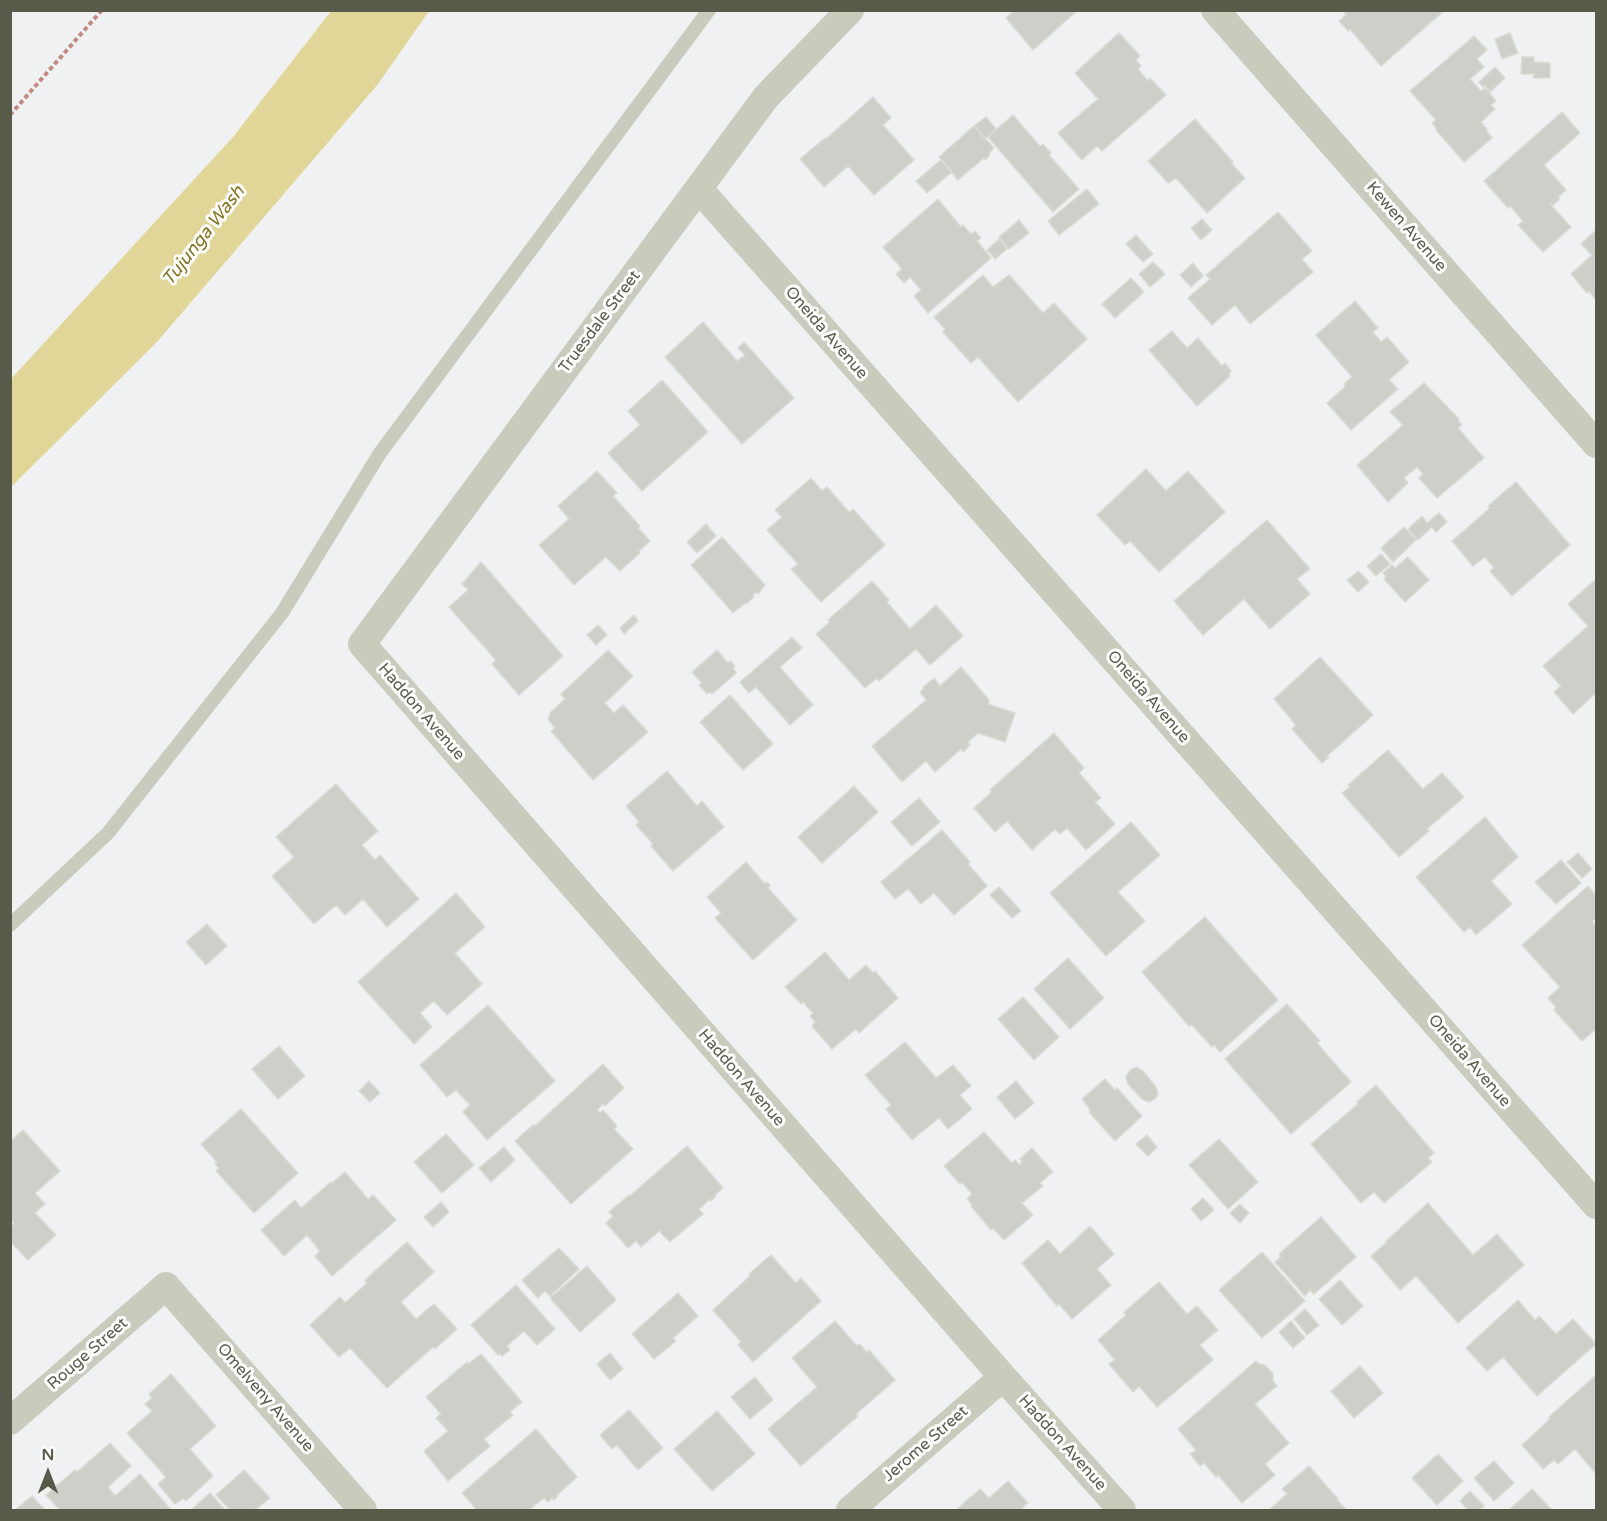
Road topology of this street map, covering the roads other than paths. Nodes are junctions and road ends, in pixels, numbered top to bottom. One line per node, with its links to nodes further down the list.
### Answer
1 (709, 10): 7 (lane)
2 (850, 10): 4 (street, Truesdale Street)
3 (1215, 10): 5 (street, Kewen Avenue)
4 (699, 189): 6 (street, Truesdale Street); 8 (street, Oneida Avenue)
5 (1596, 444)
6 (362, 644): 10 (street, Haddon Avenue)
7 (10, 925)
8 (1596, 1205)
9 (166, 1286): 11 (street, Rouge Street); 12 (street, Omelveny Avenue)
10 (1003, 1377): 13 (street, Jerome Street); 14 (street, Haddon Avenue)
11 (10, 1421)
12 (363, 1510)
13 (850, 1510)
14 (1122, 1510)

